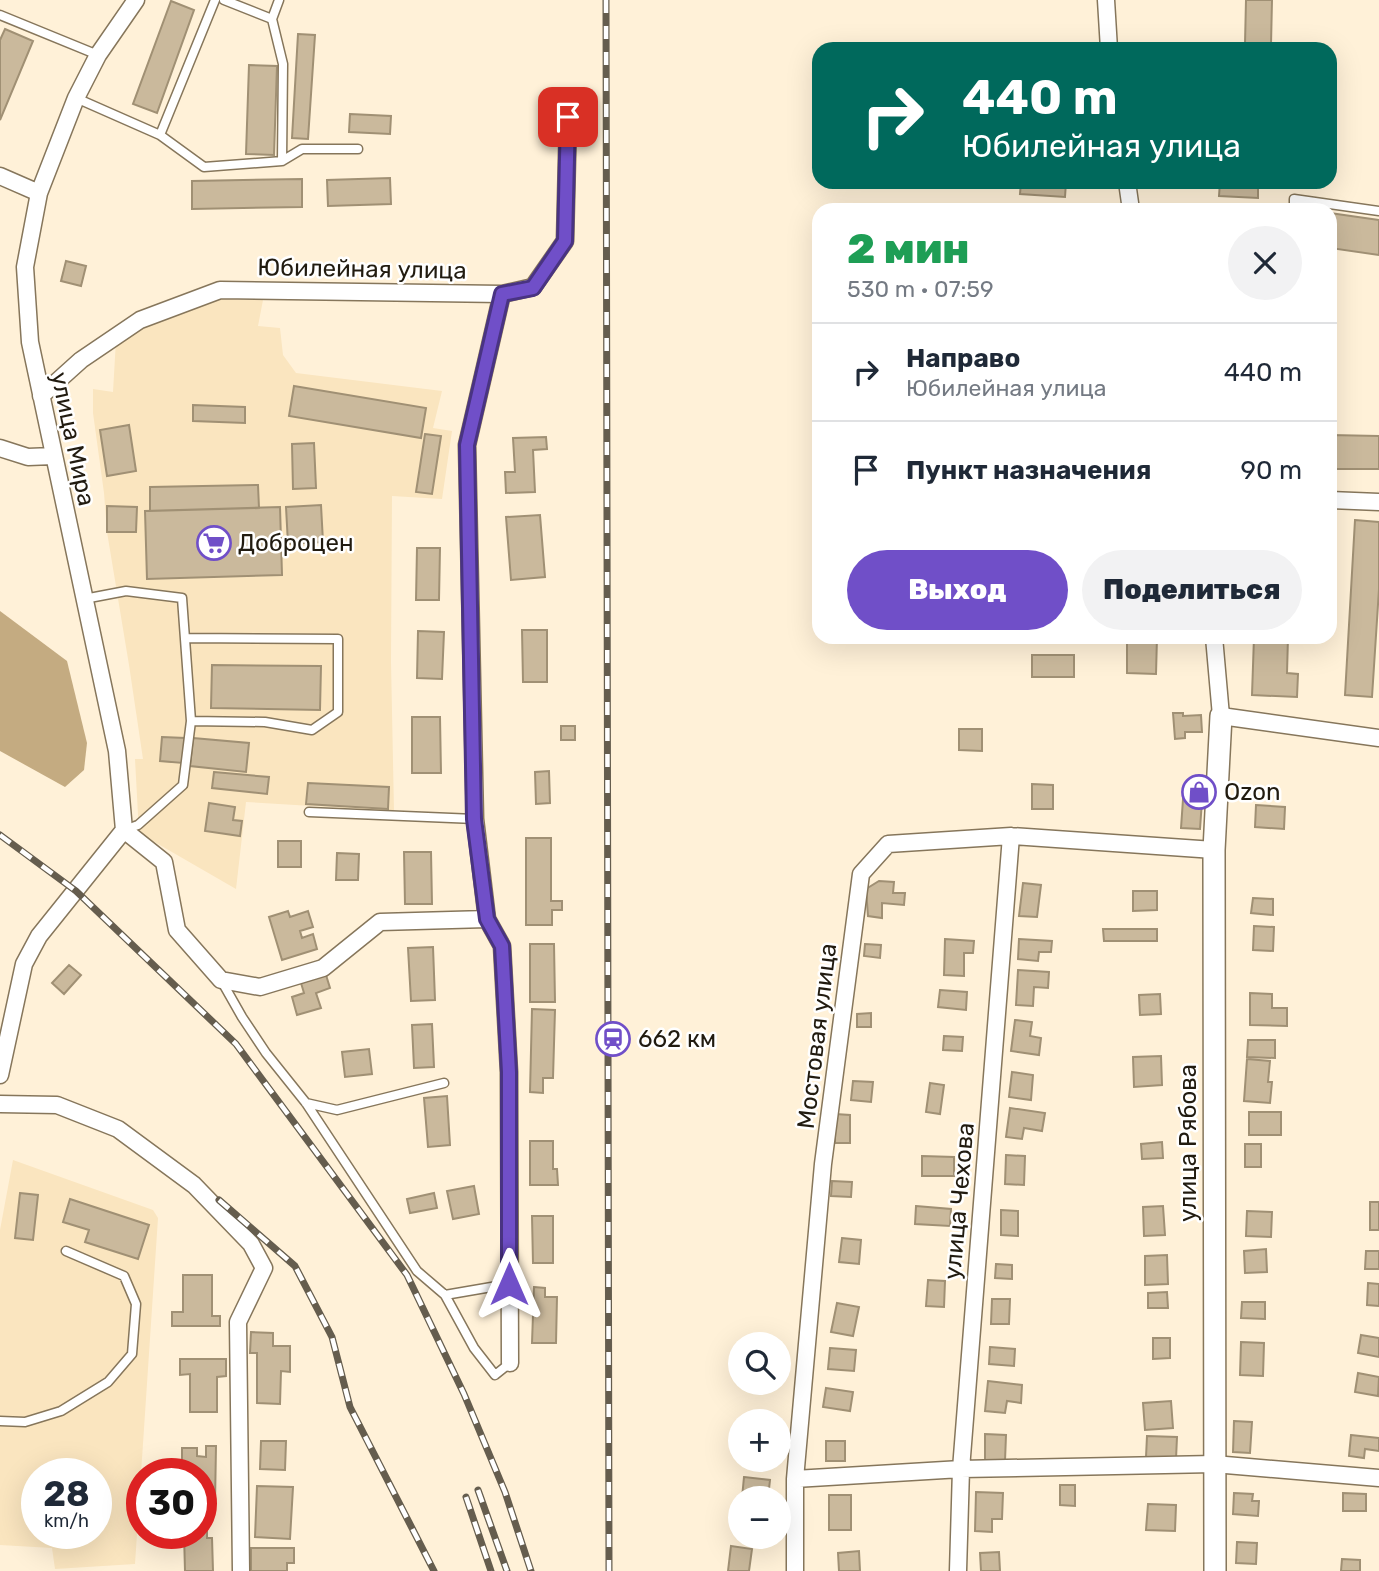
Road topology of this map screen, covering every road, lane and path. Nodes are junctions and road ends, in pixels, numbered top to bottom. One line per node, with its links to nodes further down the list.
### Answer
1 (136, 0): 9 (street, улица Мира)
2 (215, 0): 12 (lane)
3 (224, 0): 7 (lane)
4 (279, 0): 7 (lane)
5 (1105, 0): 8 (street)
6 (0, 15): 9 (lane)
7 (272, 19): 14 (lane)
8 (1108, 42)
9 (98, 55): 10 (street, улица Мира)
10 (76, 98): 12 (lane); 16 (street, улица Мира)
11 (568, 117): 21 (street, Юбилейная улица)
12 (160, 135): 14 (lane)
13 (358, 149): 14 (lane)
14 (282, 161)
15 (0, 176): 16 (street)
16 (39, 193): 22 (street, улица Мира)
17 (1294, 203): 18 (lane)
18 (1317, 203)
19 (1337, 206): 20 (lane)
20 (1379, 211)
21 (502, 294): 22 (street, Юбилейная улица); 34 (street)
22 (41, 396): 24 (street, улица Мира)
23 (0, 448): 24 (street)
24 (53, 456): 27 (street, улица Мира)
25 (1337, 500): 26 (street)
26 (1379, 502)
27 (84, 599): 28 (lane); 35 (street, улица Мира)
28 (185, 638): 31 (lane); 31 (lane)
29 (1214, 644): 30 (street)
30 (1221, 716): 32 (street); 37 (street, улица Рябова)
31 (191, 720): 35 (lane)
32 (1379, 738)
33 (309, 812): 34 (lane)
34 (474, 819): 38 (street)
35 (124, 830): 39 (street); 40 (street)
36 (1012, 836): 37 (street, Мостовая улица); 50 (street, улица Чехова); 52 (street, Мостовая улица)
37 (1214, 850): 49 (street, улица Рябова)
38 (487, 919): 39 (street); 45 (street)
39 (221, 980): 42 (lane)
40 (1, 1069)
41 (444, 1083): 42 (lane)
42 (306, 1103): 46 (lane)
43 (0, 1104): 53 (street)
44 (66, 1251): 48 (lane)
45 (509, 1284): 46 (lane); 47 (street)
46 (445, 1295): 47 (lane)
47 (510, 1363)
48 (0, 1421)
49 (1214, 1464): 50 (street); 51 (street); 56 (street, улица Рябова)
50 (961, 1469): 52 (street); 55 (street, улица Чехова)
51 (1379, 1478)
52 (795, 1479): 54 (street, Мостовая улица)
53 (241, 1571)
54 (794, 1571)
55 (958, 1571)
56 (1215, 1571)

